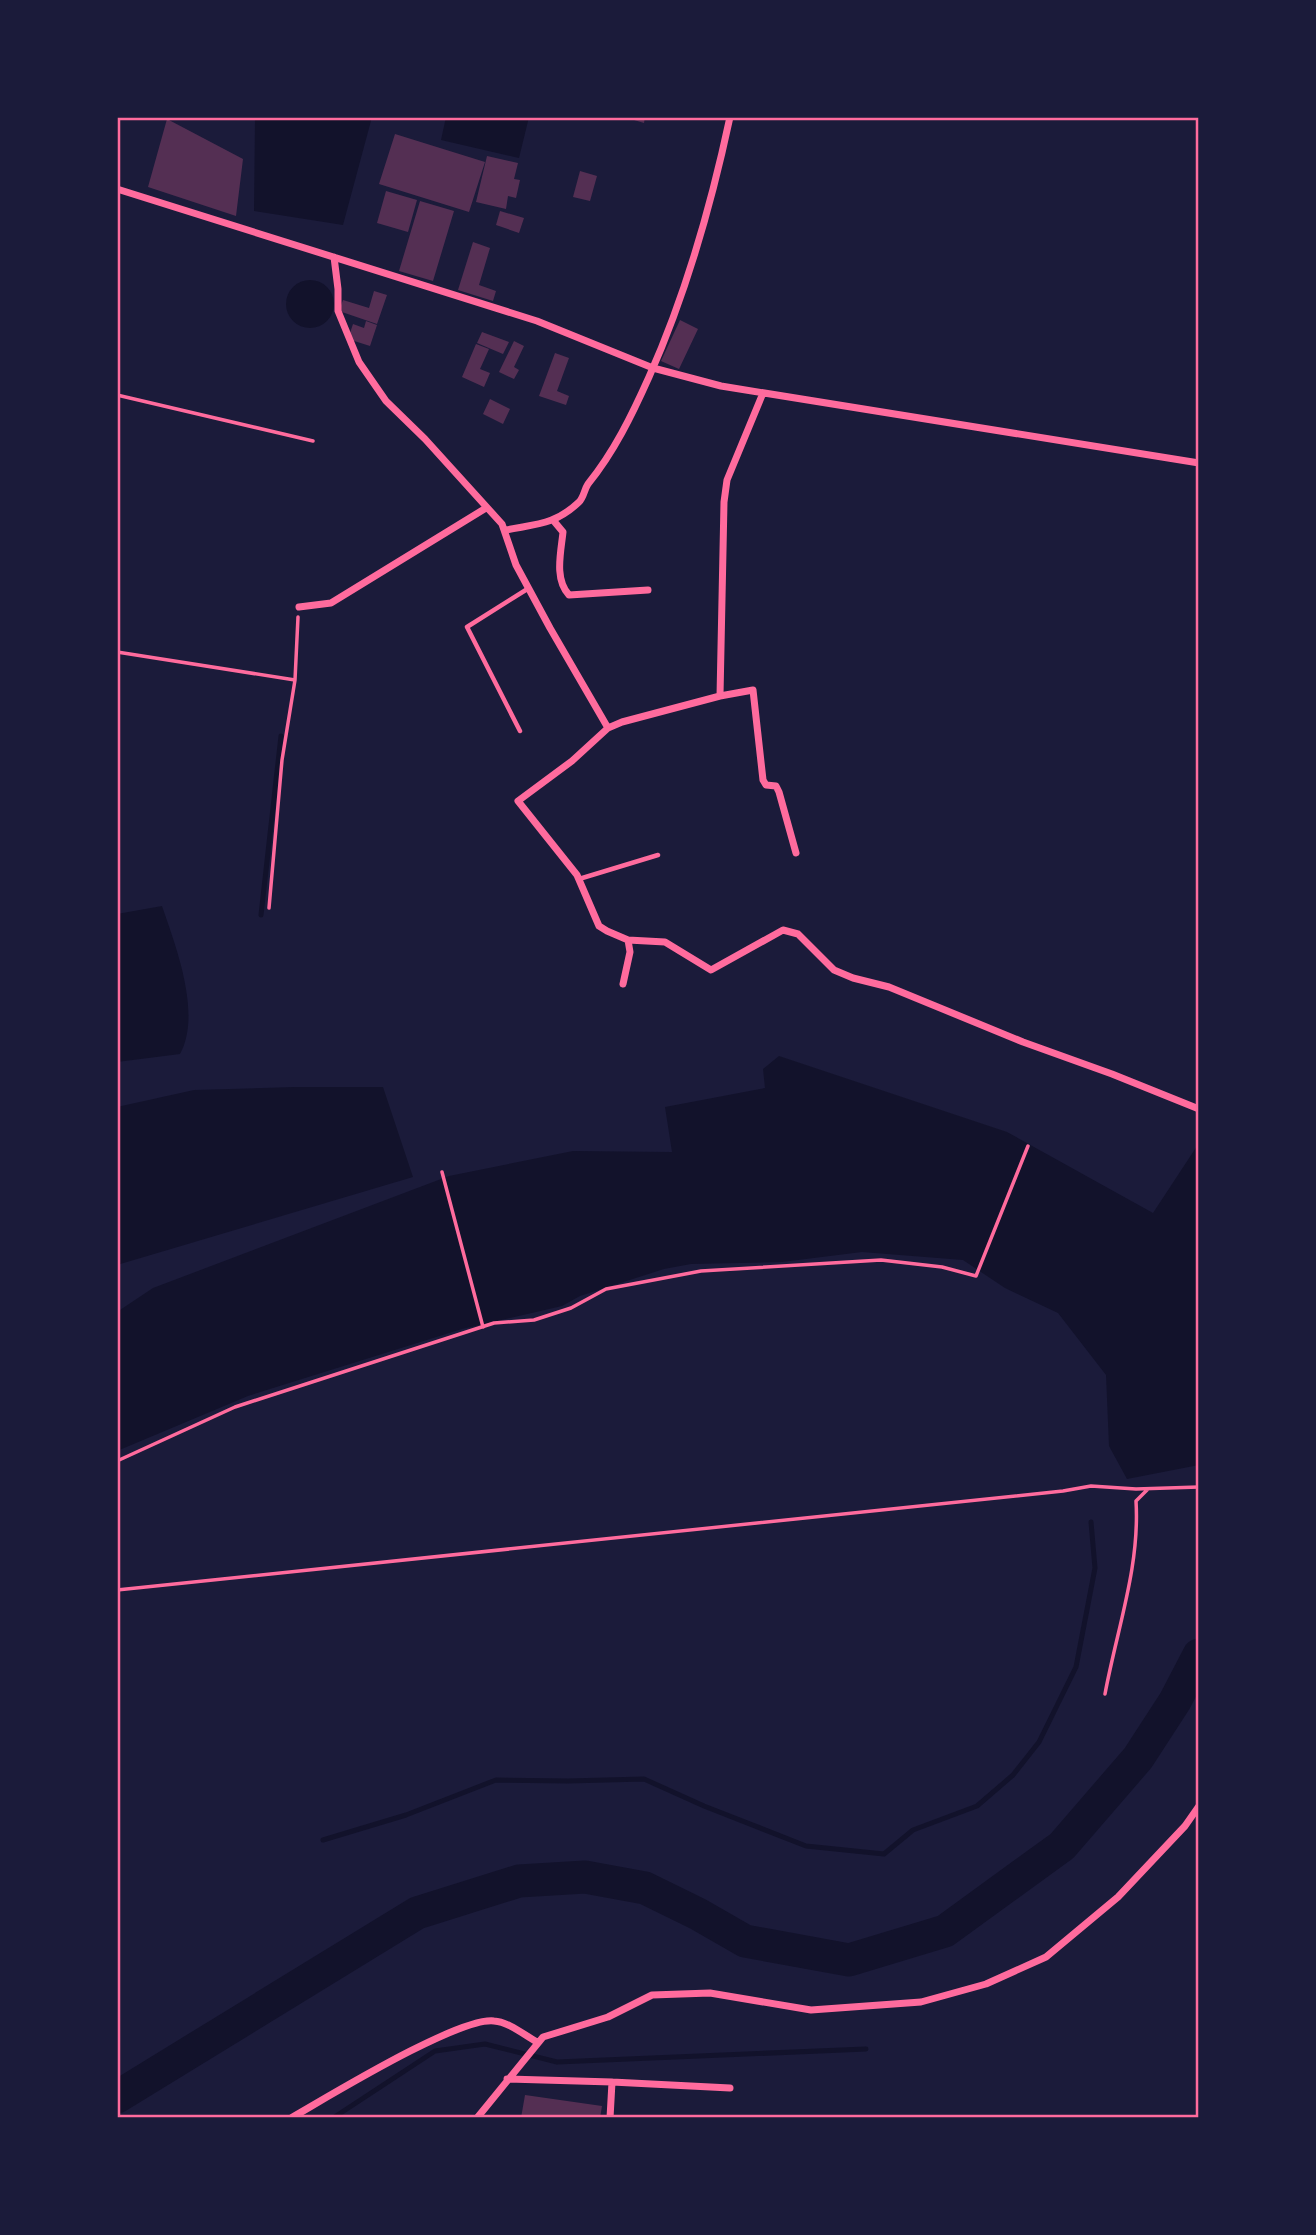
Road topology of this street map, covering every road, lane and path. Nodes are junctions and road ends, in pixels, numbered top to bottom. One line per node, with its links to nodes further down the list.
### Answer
1 (730, 117): 4 (street)
2 (117, 189): 3 (street)
3 (334, 257): 4 (street); 9 (street)
4 (653, 368): 5 (street); 10 (street)
5 (763, 393): 8 (street); 17 (street)
6 (117, 395): 7 (path)
7 (313, 441)
8 (1199, 463)
9 (486, 508): 11 (street); 14 (street)
10 (553, 520): 11 (street); 13 (street)
11 (506, 530): 12 (street)
12 (530, 588): 18 (street); 19 (lane)
13 (648, 590)
14 (299, 607): 16 (path)
15 (117, 652): 16 (path)
16 (295, 680): 23 (path)
17 (720, 696): 18 (street); 20 (street)
18 (608, 727): 22 (street)
19 (520, 731)
20 (796, 853)
21 (658, 855): 22 (lane)
22 (579, 879): 24 (street)
23 (269, 908)
24 (628, 940): 25 (street); 26 (street)
25 (624, 984)
26 (1199, 1109)
27 (1028, 1146): 29 (path)
28 (442, 1171): 29 (path)
29 (482, 1327): 30 (path)
30 (117, 1461)
31 (1199, 1486): 32 (path)
32 (1150, 1488): 33 (path); 34 (path)
33 (117, 1590)
34 (1105, 1694)
35 (1199, 1806): 36 (street)
36 (536, 2043): 37 (street); 40 (street)
37 (508, 2079): 38 (street); 41 (street)
38 (612, 2082): 39 (street); 42 (street)
39 (730, 2088)
40 (291, 2118)
41 (477, 2118)
42 (610, 2118)

